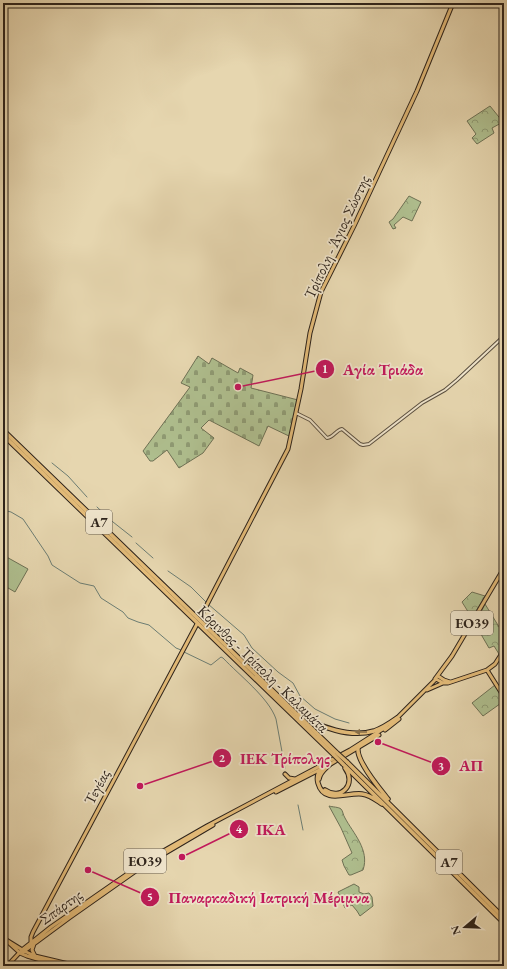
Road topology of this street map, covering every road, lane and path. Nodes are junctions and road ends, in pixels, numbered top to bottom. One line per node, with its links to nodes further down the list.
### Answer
1 (453, 3): 3 (main road, Τρίπολη - Άγιος Σώστης)
2 (504, 336): 3 (street)
3 (296, 413): 7 (main road, Τρίπολη - Άγιος Σώστης)
4 (3, 430): 15 (highway, Κόρινθος - Τρίπολη - Καλαμάτα / Α7)
5 (3, 435): 18 (highway, Κόρινθος - Τρίπολη - Καλαμάτα / Α7)
6 (504, 568): 11 (main road, ΕΟ39)
7 (201, 616)
8 (197, 624): 31 (main road, Τεγέας)
9 (504, 650): 10 (main road)
10 (488, 670): 12 (main road); 14 (main road)
11 (437, 677): 12 (main road); 13 (main road, ΕΟ39); 16 (main road, ΕΟ39)
12 (442, 681): 13 (main road)
13 (427, 690): 17 (main road, ΕΟ39)
14 (504, 696)
15 (291, 707): 16 (highway, one-way to 15); 18 (highway, Κόρινθος - Τρίπολη - Καλαμάτα / Α7)
16 (397, 718): 21 (main road, ΕΟ39)
17 (358, 748): 20 (main road, ΕΟ39); 27 (highway)
18 (336, 754): 19 (highway, Κόρινθος - Τρίπολη - Καλαμάτα / Α7, bridge); 19 (highway, Κόρινθος - Τρίπολη - Καλαμάτα / Α7, bridge)
19 (344, 763): 20 (highway); 26 (highway, Κόρινθος - Τρίπολη - Καλαμάτα / Α7); 27 (highway, Κόρινθος - Τρίπολη - Καλαμάτα / Α7)
20 (330, 764): 22 (main road, ΕΟ39)
21 (323, 765): 22 (highway); 24 (main road, ΕΟ39)
22 (319, 770): 25 (main road, ΕΟ39); 26 (highway)
23 (285, 774): 24 (main road)
24 (297, 778): 25 (main road, ΕΟ39)
25 (254, 802): 28 (main road, Σπάρτης / ΕΟ39)
26 (392, 812): 30 (highway, Κόρινθος - Τρίπολη - Καλαμάτα / Α7)
27 (401, 815): 29 (highway, Κόρινθος - Τρίπολη - Καλαμάτα / Α7)
28 (216, 822): 32 (main road, Σπάρτης / ΕΟ39); 35 (main road, Σπάρτης / ΕΟ39)
29 (504, 918)
30 (504, 923)
31 (33, 932): 32 (main road); 34 (main road, Τεγέας)
32 (38, 937): 34 (main road, Σπάρτης / ΕΟ39)
33 (3, 938): 36 (main road)
34 (31, 943): 36 (main road, Σπάρτης / ΕΟ39)
35 (36, 943): 36 (main road, Σπάρτης / ΕΟ39); 37 (main road)
36 (22, 951): 37 (main road); 38 (main road, ΕΟ39); 39 (main road)
37 (34, 956): 40 (main road)
38 (7, 966)
39 (61, 966)
40 (77, 966)

